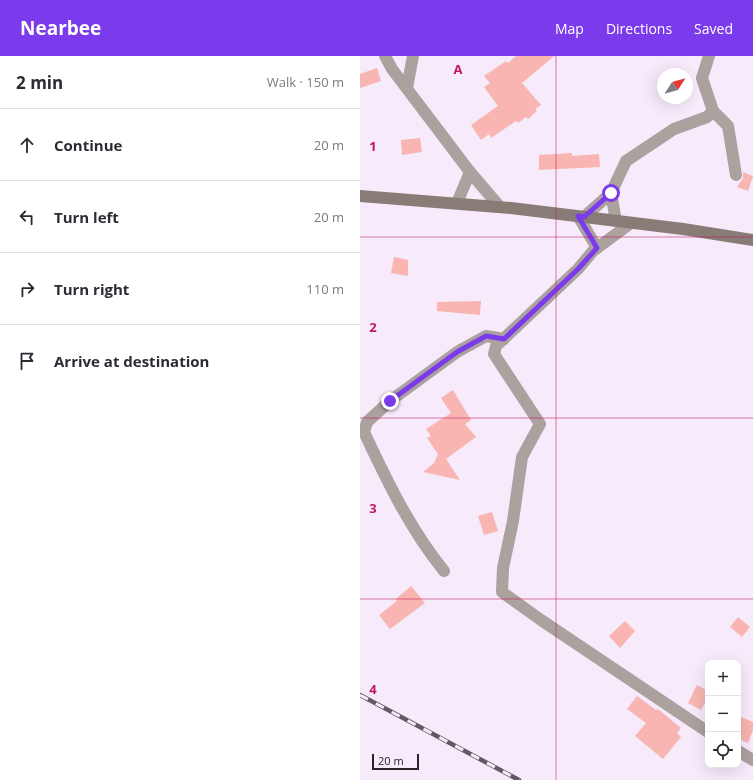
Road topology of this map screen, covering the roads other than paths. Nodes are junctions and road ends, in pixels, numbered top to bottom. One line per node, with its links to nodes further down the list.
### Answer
1 (385, 56): 4 (street)
2 (412, 56): 4 (street)
3 (709, 56): 5 (street)
4 (407, 88): 6 (street)
5 (713, 111): 7 (street); 8 (street)
6 (470, 172): 10 (street); 11 (street)
7 (736, 176)
8 (611, 193): 12 (street); 13 (street)
9 (360, 196): 10 (street)
10 (457, 203): 11 (street)
11 (498, 206): 12 (street)
12 (581, 216): 13 (street); 16 (street)
13 (616, 221): 14 (street)
14 (631, 222): 15 (street); 16 (street)
15 (753, 240)
16 (597, 248): 18 (street)
17 (481, 339): 18 (street); 19 (street); 20 (street)
18 (504, 339): 19 (street)
19 (494, 354): 21 (street)
20 (444, 571)
21 (705, 730)
22 (741, 753): 23 (street)
23 (753, 760)

